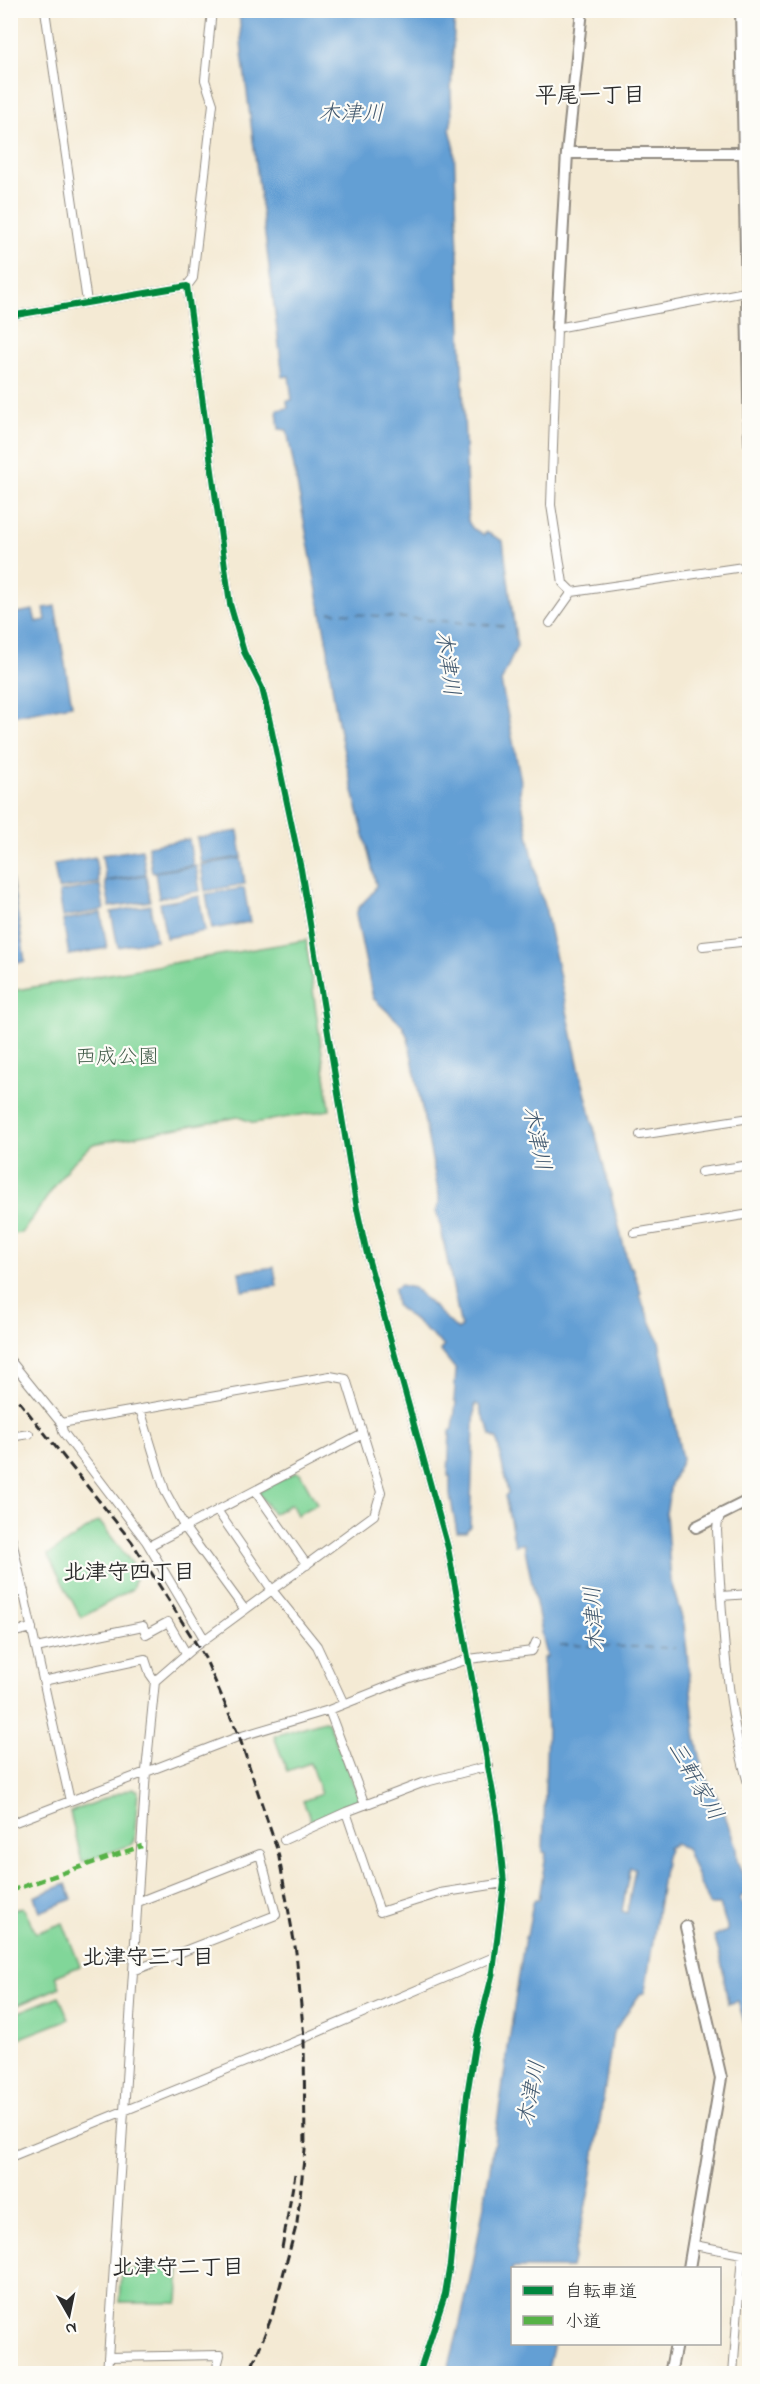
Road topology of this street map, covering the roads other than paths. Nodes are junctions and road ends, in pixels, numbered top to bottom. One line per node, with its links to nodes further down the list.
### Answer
1 (45, 10): 14 (street)
2 (212, 10): 12 (street)
3 (582, 10): 7 (street)
4 (741, 10): 5 (street)
5 (745, 46): 6 (street)
6 (746, 96): 8 (street)
7 (567, 153): 8 (street); 17 (street)
8 (742, 153): 9 (street)
9 (746, 197): 10 (street)
10 (747, 248): 11 (street)
11 (747, 280): 13 (street)
12 (187, 286): 14 (street); 60 (street)
13 (745, 292): 16 (street); 17 (street)
14 (87, 302): 15 (street)
15 (10, 316)
16 (748, 321): 18 (street)
17 (557, 328): 22 (street)
18 (748, 360): 19 (street)
19 (749, 429): 20 (street)
20 (750, 443)
21 (750, 566): 22 (street)
22 (572, 592): 23 (street)
23 (549, 623)
24 (750, 941): 25 (street)
25 (703, 946)
26 (750, 1118): 27 (street)
27 (639, 1135)
28 (750, 1165): 29 (street)
29 (701, 1172)
30 (750, 1214): 31 (street)
31 (634, 1233)
32 (10, 1360): 34 (street)
33 (141, 1409): 34 (street); 36 (street); 43 (street)
34 (61, 1423): 45 (street)
35 (29, 1434): 37 (street)
36 (363, 1434): 38 (street); 47 (street)
37 (10, 1437)
38 (255, 1491): 40 (street); 47 (street)
39 (750, 1500): 41 (street)
40 (217, 1510): 43 (street); 48 (street)
41 (723, 1512): 42 (street); 52 (street)
42 (696, 1527)
43 (185, 1528): 45 (street); 53 (street)
44 (10, 1531): 46 (street)
45 (149, 1546): 56 (street)
46 (13, 1553): 49 (street)
47 (307, 1565): 48 (street)
48 (272, 1590): 53 (street); 63 (street)
49 (24, 1591): 50 (street); 54 (street)
50 (10, 1594)
51 (750, 1594): 52 (street)
52 (721, 1596): 67 (street)
53 (245, 1610): 56 (street)
54 (32, 1628): 55 (street); 58 (street)
55 (10, 1634)
56 (206, 1640): 59 (street)
57 (536, 1642): 60 (street)
58 (36, 1647): 59 (street); 61 (street)
59 (186, 1653): 62 (street)
60 (469, 1659): 63 (street); 65 (street)
61 (43, 1681): 62 (street); 68 (street)
62 (155, 1681): 66 (street)
63 (344, 1704): 64 (street)
64 (329, 1710): 66 (street); 69 (street)
65 (489, 1766): 69 (street); 73 (street)
66 (146, 1771): 68 (street); 74 (street)
67 (750, 1790)
68 (70, 1801): 71 (street)
69 (365, 1805): 70 (street)
70 (346, 1812): 72 (street); 73 (street)
71 (10, 1824)
72 (284, 1840)
73 (504, 1883): 76 (street)
74 (138, 1902): 77 (street); 77 (street)
75 (686, 1927): 80 (street)
76 (494, 1957): 78 (street); 86 (street)
77 (134, 1971): 78 (street)
78 (125, 2111): 79 (street); 83 (street)
79 (10, 2157)
80 (694, 2244): 81 (street); 88 (street)
81 (689, 2267)
82 (676, 2345): 87 (street)
83 (108, 2356): 84 (street); 85 (street)
84 (107, 2373)
85 (215, 2373)
86 (419, 2373)
87 (670, 2373)
88 (733, 2373)

